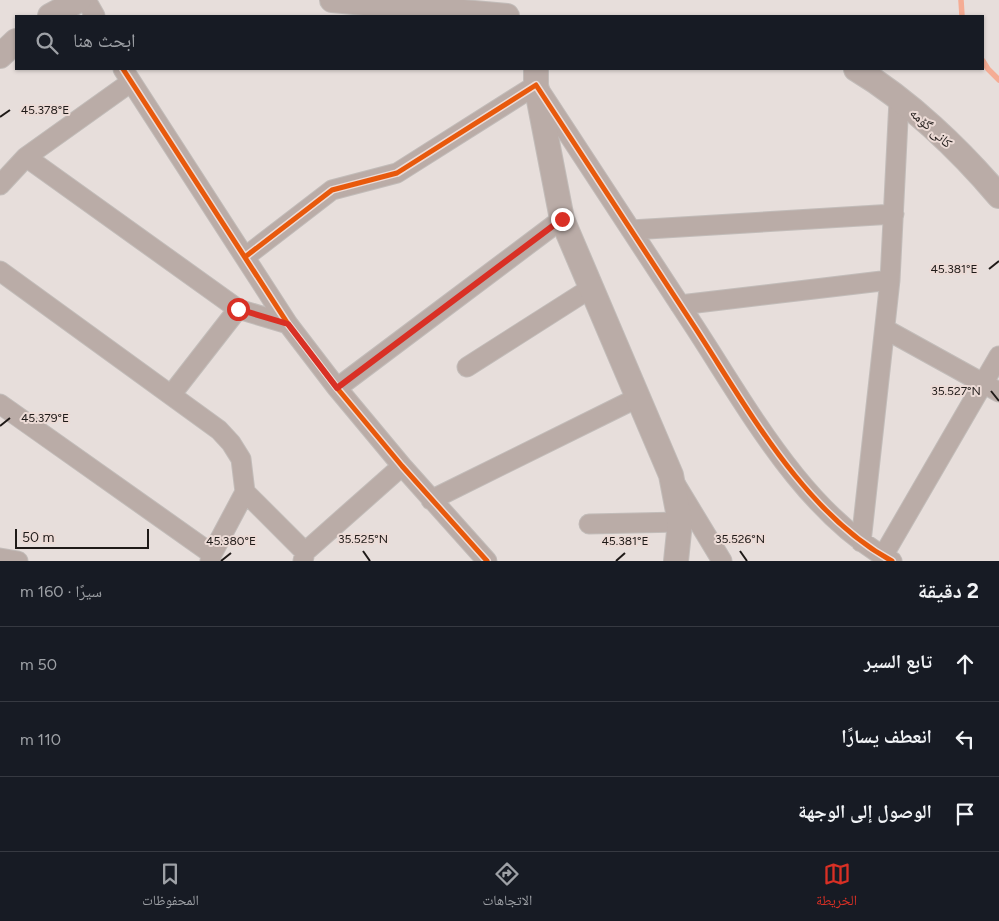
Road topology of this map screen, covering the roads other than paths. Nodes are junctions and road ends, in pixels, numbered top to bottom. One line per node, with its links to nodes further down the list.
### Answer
1 (79, 0): 4 (street)
2 (86, 0): 5 (street)
3 (332, 0): 6 (street)
4 (52, 15)
5 (94, 15)
6 (496, 15)
7 (15, 42): 8 (street)
8 (0, 56)
9 (857, 70): 12 (street, کانی گۆمە)
10 (127, 75): 13 (street); 19 (street)
11 (536, 77): 17 (street); 18 (street); 19 (street)
12 (900, 100): 15 (street, کانی گۆمە); 16 (street)
13 (26, 157): 14 (street); 24 (street)
14 (0, 185)
15 (999, 196)
16 (894, 214): 18 (street); 21 (street)
17 (562, 219): 22 (street); 29 (street)
18 (631, 230): 23 (street)
19 (244, 257): 25 (street)
20 (0, 271): 31 (street)
21 (890, 280): 23 (street); 26 (street)
22 (591, 288): 28 (street); 32 (street)
23 (680, 305): 40 (street)
24 (238, 309): 25 (street); 31 (street)
25 (288, 324): 29 (street)
26 (884, 329): 30 (street); 40 (street)
27 (999, 356): 30 (street)
28 (467, 367)
29 (337, 388): 34 (street)
30 (991, 388): 44 (street)
31 (171, 395): 36 (street)
32 (637, 398): 35 (street); 37 (street)
33 (0, 404): 42 (street)
34 (402, 466): 37 (street); 41 (street)
35 (671, 476): 38 (street); 48 (street)
36 (245, 492): 41 (street); 42 (street)
37 (431, 500): 46 (street)
38 (680, 522): 39 (street); 47 (street)
39 (589, 524)
40 (861, 542): 44 (street)
41 (304, 556)
42 (211, 557)
43 (0, 558): 45 (street)
44 (887, 559)
45 (18, 561)
46 (487, 561)
47 (676, 561)
48 (722, 561)

